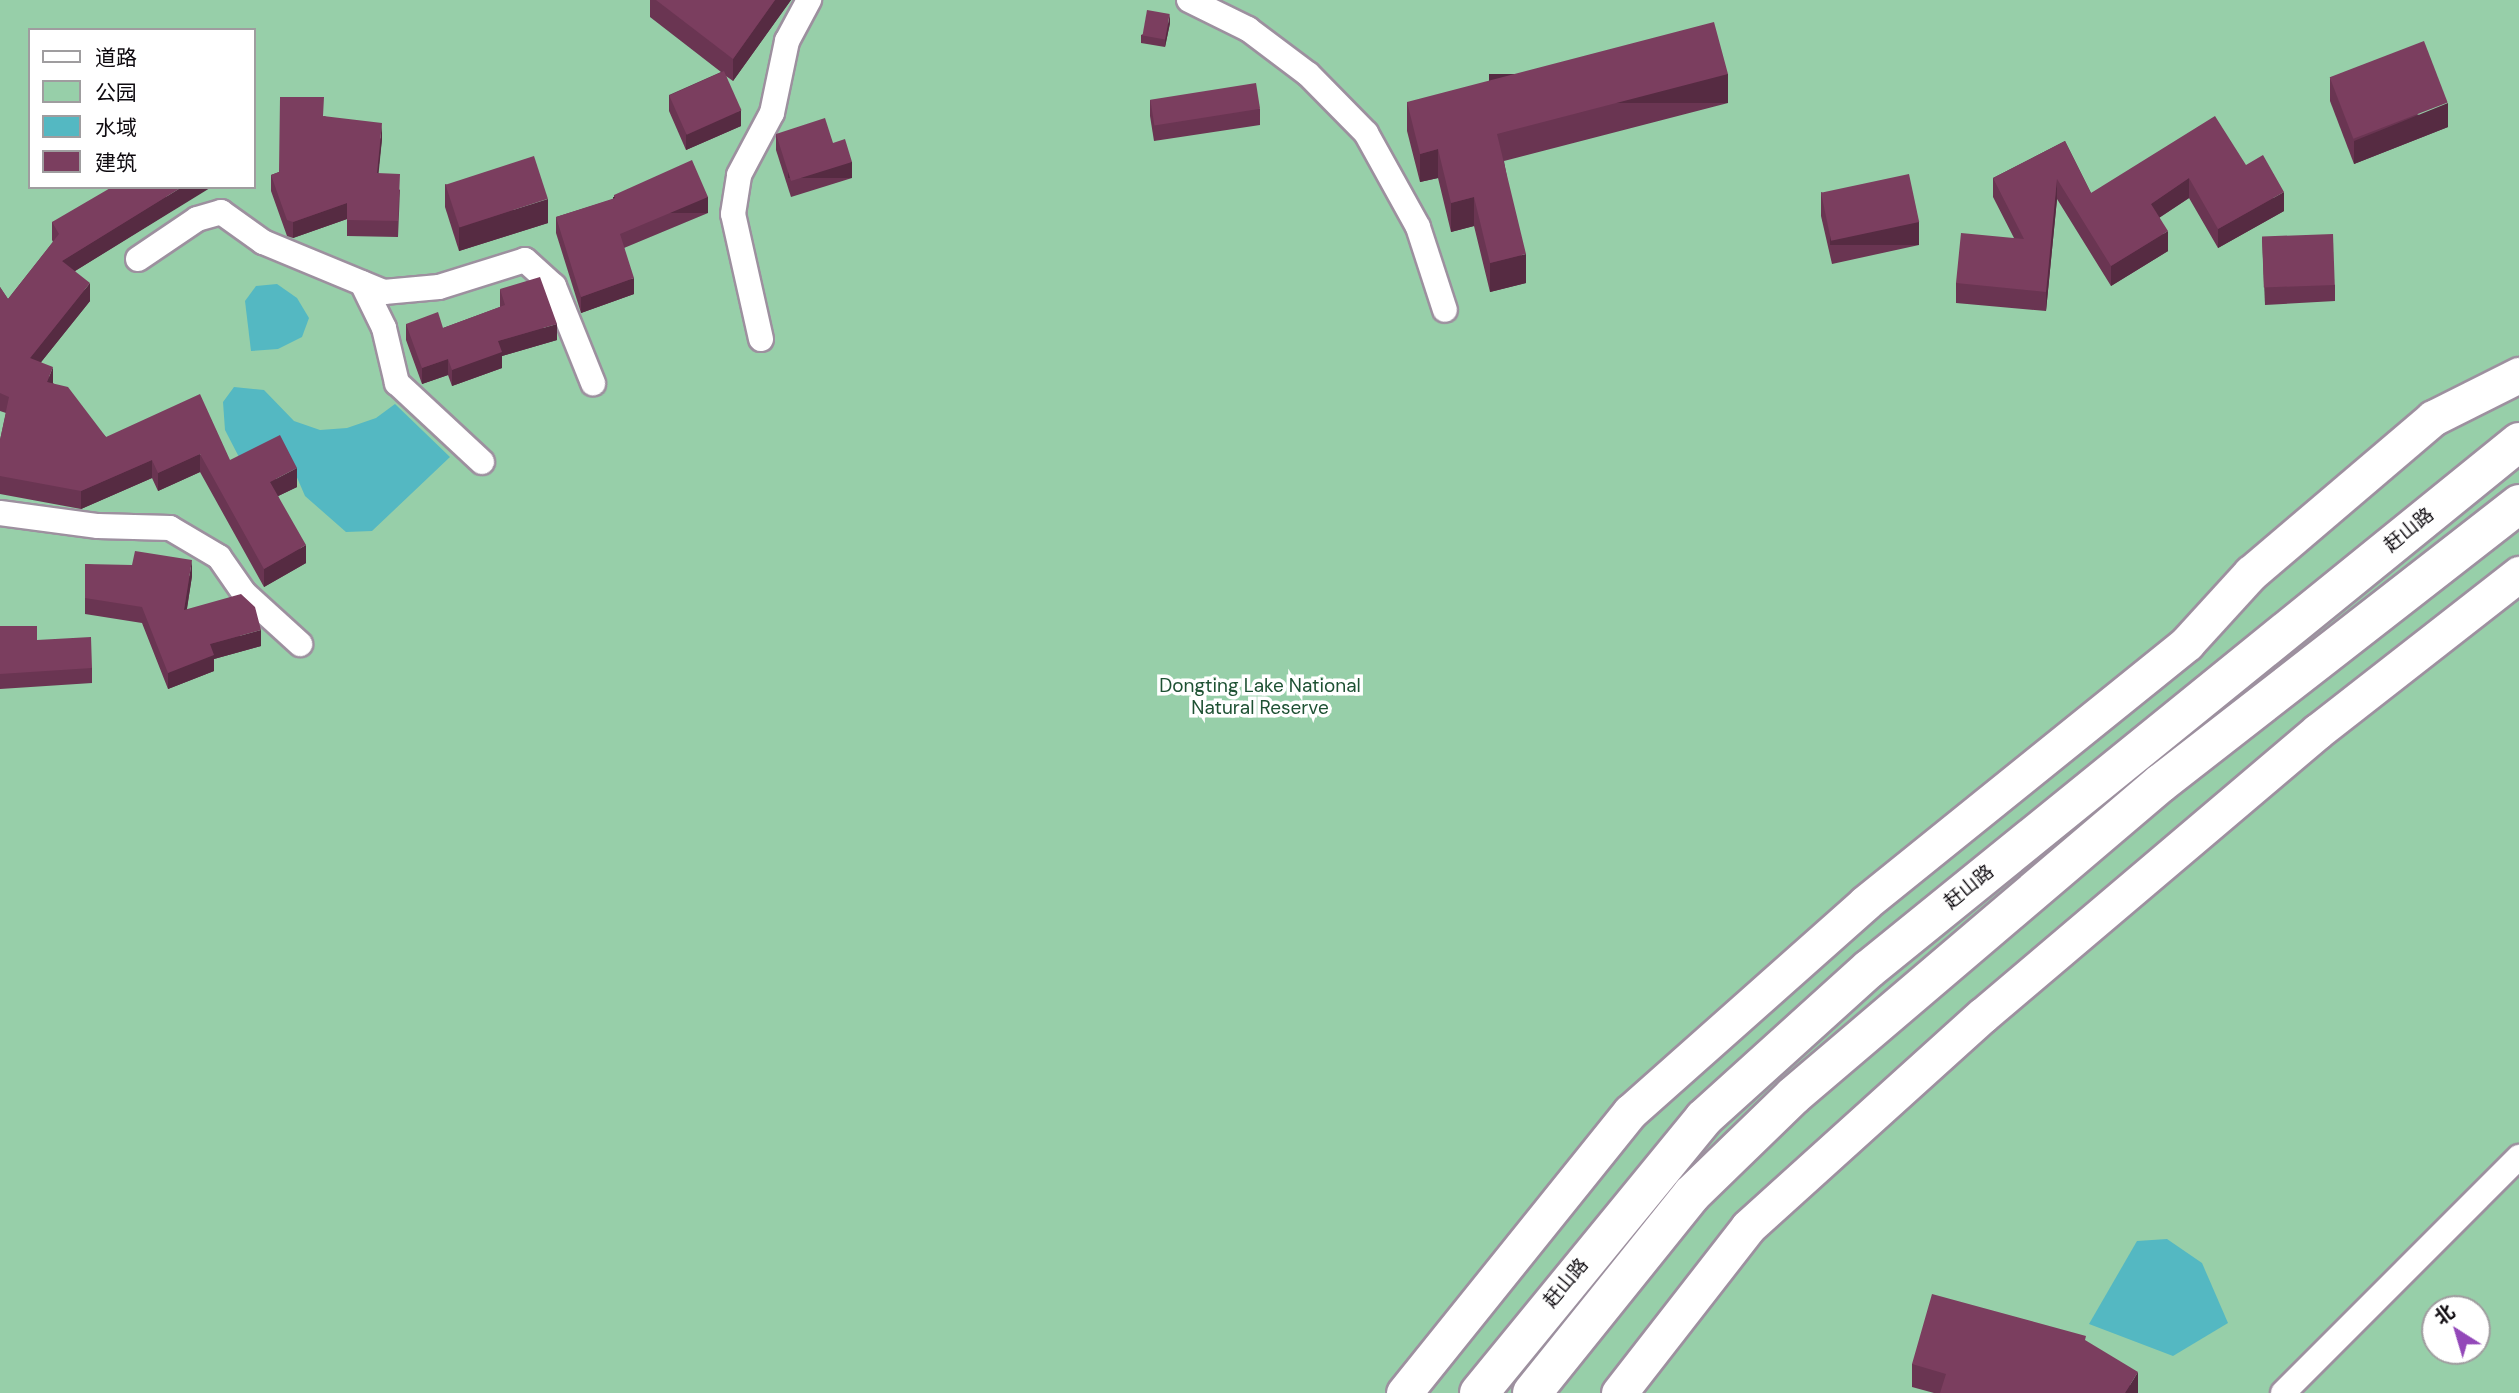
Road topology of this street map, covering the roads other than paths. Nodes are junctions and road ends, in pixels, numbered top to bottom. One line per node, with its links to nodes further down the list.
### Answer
1 (809, 0): 6 (street)
2 (1189, 0): 5 (street)
3 (138, 259): 4 (street)
4 (362, 283): 8 (street); 10 (street)
5 (1445, 310)
6 (761, 338)
7 (2519, 375): 16 (main road)
8 (593, 383)
9 (2519, 442): 17 (main road, 赶山路)
10 (482, 462)
11 (2519, 504): 18 (main road)
12 (0, 513): 14 (street)
13 (2519, 574): 19 (main road)
14 (300, 644)
15 (2519, 1157): 20 (street)
16 (1404, 1393)
17 (1479, 1393)
18 (1532, 1393)
19 (1619, 1393)
20 (2283, 1393)

